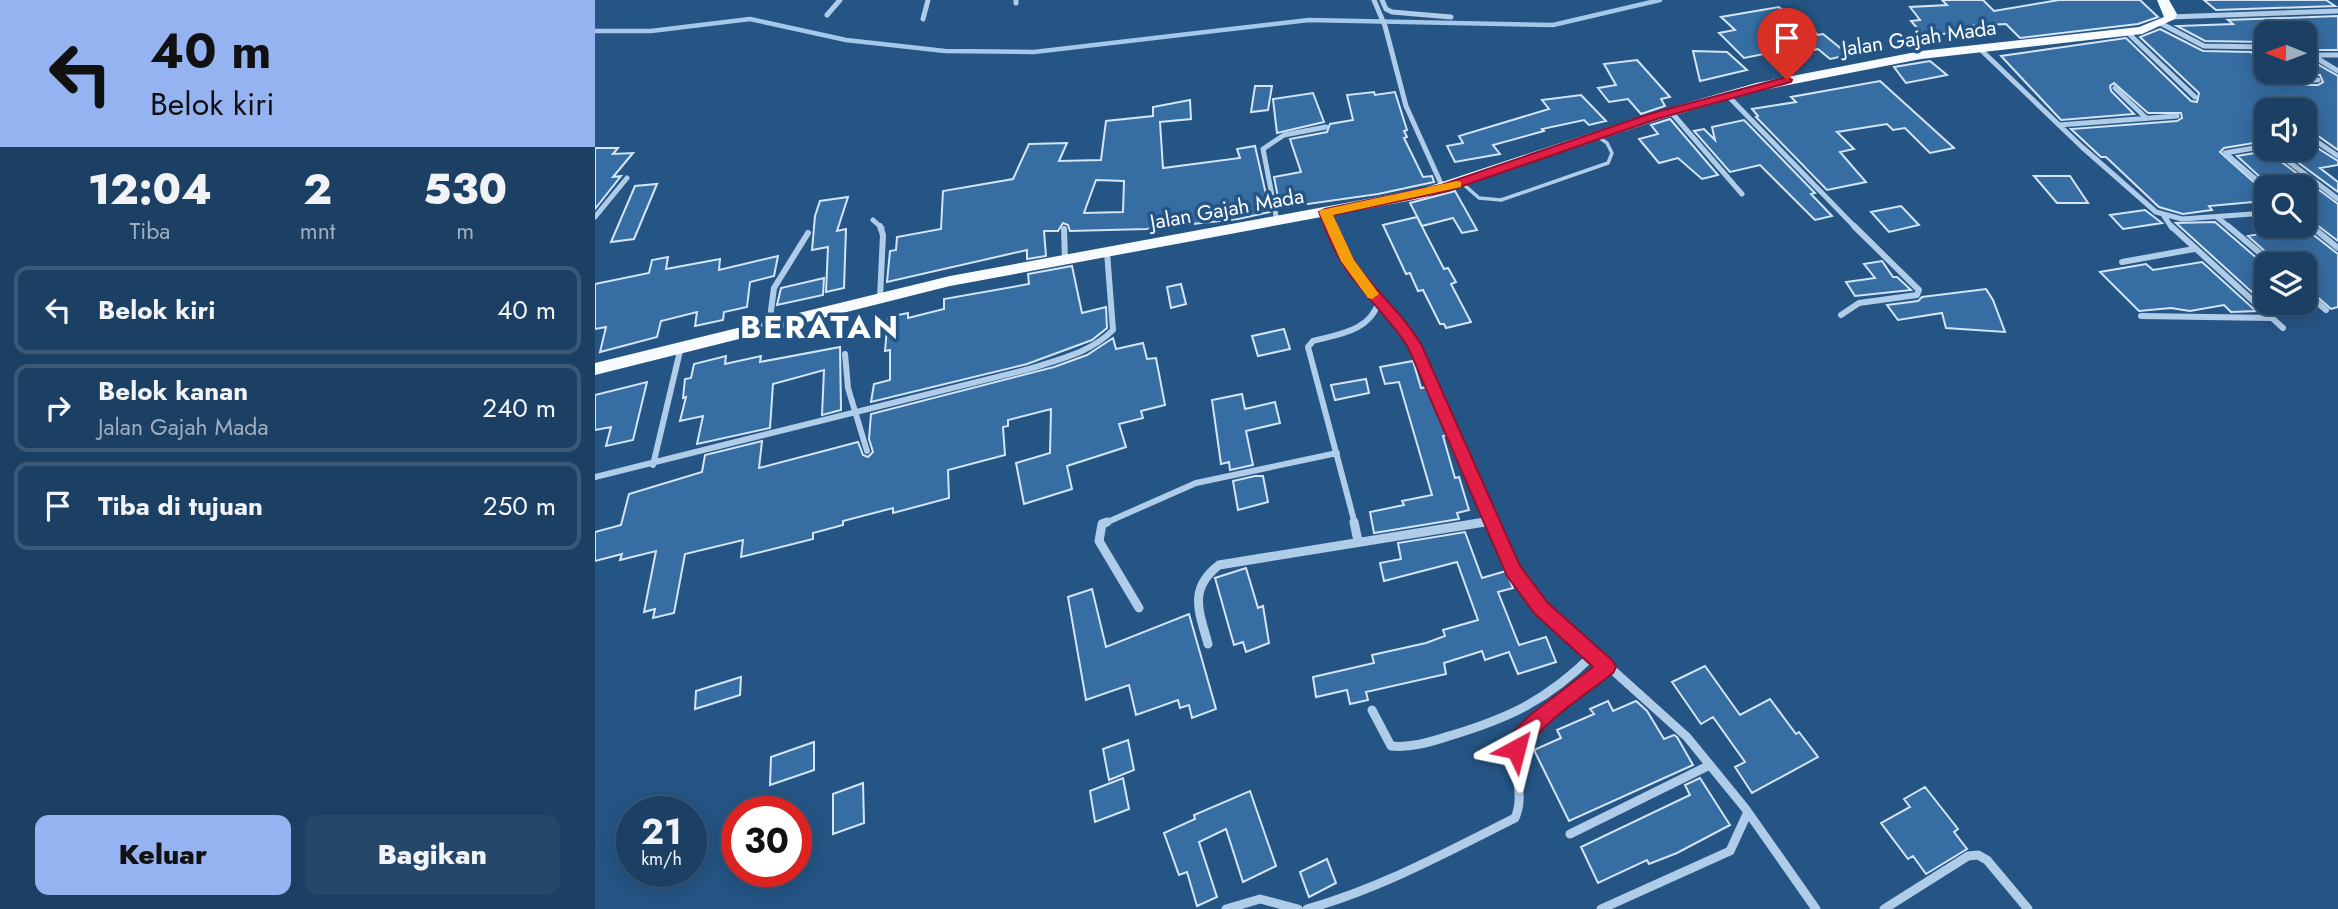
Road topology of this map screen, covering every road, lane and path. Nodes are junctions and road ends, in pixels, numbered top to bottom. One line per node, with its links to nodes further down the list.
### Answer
1 (839, 0): 7 (street)
2 (928, 0): 9 (street)
3 (1374, 0): 34 (street)
4 (1382, 0): 8 (street)
5 (2163, 0): 10 (highway)
6 (2338, 11): 10 (street)
7 (827, 15)
8 (1451, 17)
9 (923, 19)
10 (2166, 20): 11 (highway, Jalan Gajah Mada); 12 (street)
11 (2127, 32): 13 (highway, Jalan Gajah Mada); 20 (street)
12 (2254, 47)
13 (1979, 48): 19 (highway, Jalan Gajah Mada); 24 (street)
14 (2317, 55): 15 (street)
15 (2338, 55)
16 (2317, 58): 17 (street)
17 (2338, 71)
18 (2115, 88): 23 (street)
19 (1727, 95): 21 (highway, Jalan Gajah Mada); 57 (street)
20 (2195, 97)
21 (1671, 112): 26 (highway, Jalan Gajah Mada); 35 (street)
22 (2177, 116): 23 (street)
23 (2146, 118): 24 (street)
24 (2059, 125): 39 (street)
25 (1326, 127): 43 (street)
26 (1596, 136): 33 (highway, Jalan Gajah Mada); 33 (lane)
27 (2317, 142): 29 (street)
28 (2254, 148): 32 (street)
29 (2338, 156)
30 (2288, 161): 36 (street)
31 (627, 178): 41 (street)
32 (2254, 178)
33 (1462, 183): 34 (highway, Jalan Gajah Mada)
34 (1443, 188): 37 (highway, Jalan Gajah Mada)
35 (1742, 194)
36 (2338, 200)
37 (1325, 212): 43 (highway, Jalan Gajah Mada); 54 (street)
38 (2254, 214): 40 (street)
39 (2164, 216): 40 (street); 48 (street)
40 (2217, 216): 50 (street)
41 (595, 217)
42 (873, 220): 53 (street)
43 (1277, 221): 49 (highway, Jalan Gajah Mada)
44 (1063, 229): 51 (street)
45 (2317, 231): 47 (street)
46 (808, 233): 60 (street)
47 (2338, 248)
48 (2194, 249): 52 (street); 59 (street)
49 (1107, 252): 51 (highway, Jalan Gajah Mada); 65 (street)
50 (2259, 252)
51 (1065, 260): 53 (highway, Jalan Gajah Mada)
52 (2122, 262)
53 (880, 297): 60 (highway, Jalan Gajah Mada)
54 (1379, 301): 67 (street); 70 (street)
55 (2317, 302): 56 (street)
56 (2326, 310)
57 (1841, 315)
58 (2141, 316): 59 (street)
59 (2273, 318): 61 (street)
60 (769, 325): 62 (highway, Jalan Gajah Mada)
61 (2283, 328)
62 (681, 347): 64 (highway, Jalan Gajah Mada); 68 (street)
63 (845, 354): 65 (street)
64 (595, 369)
65 (856, 413): 66 (street); 68 (street)
66 (867, 451)
67 (1338, 453): 71 (street); 72 (street)
68 (653, 464): 69 (street)
69 (595, 477)
70 (1491, 521): 71 (street); 74 (street)
71 (1358, 541): 73 (street)
72 (1139, 608)
73 (1208, 645)
74 (1593, 655): 75 (street); 76 (street)
75 (1607, 667): 77 (street); 82 (street)
76 (1372, 710)
77 (1710, 765): 78 (street); 79 (street)
78 (1747, 814): 83 (street); 84 (street)
79 (1570, 834)
80 (1226, 909): 81 (street)
81 (1298, 909)
82 (1307, 909)
83 (1601, 909)
84 (1816, 909)
85 (1884, 909): 86 (street)
86 (2028, 909)

